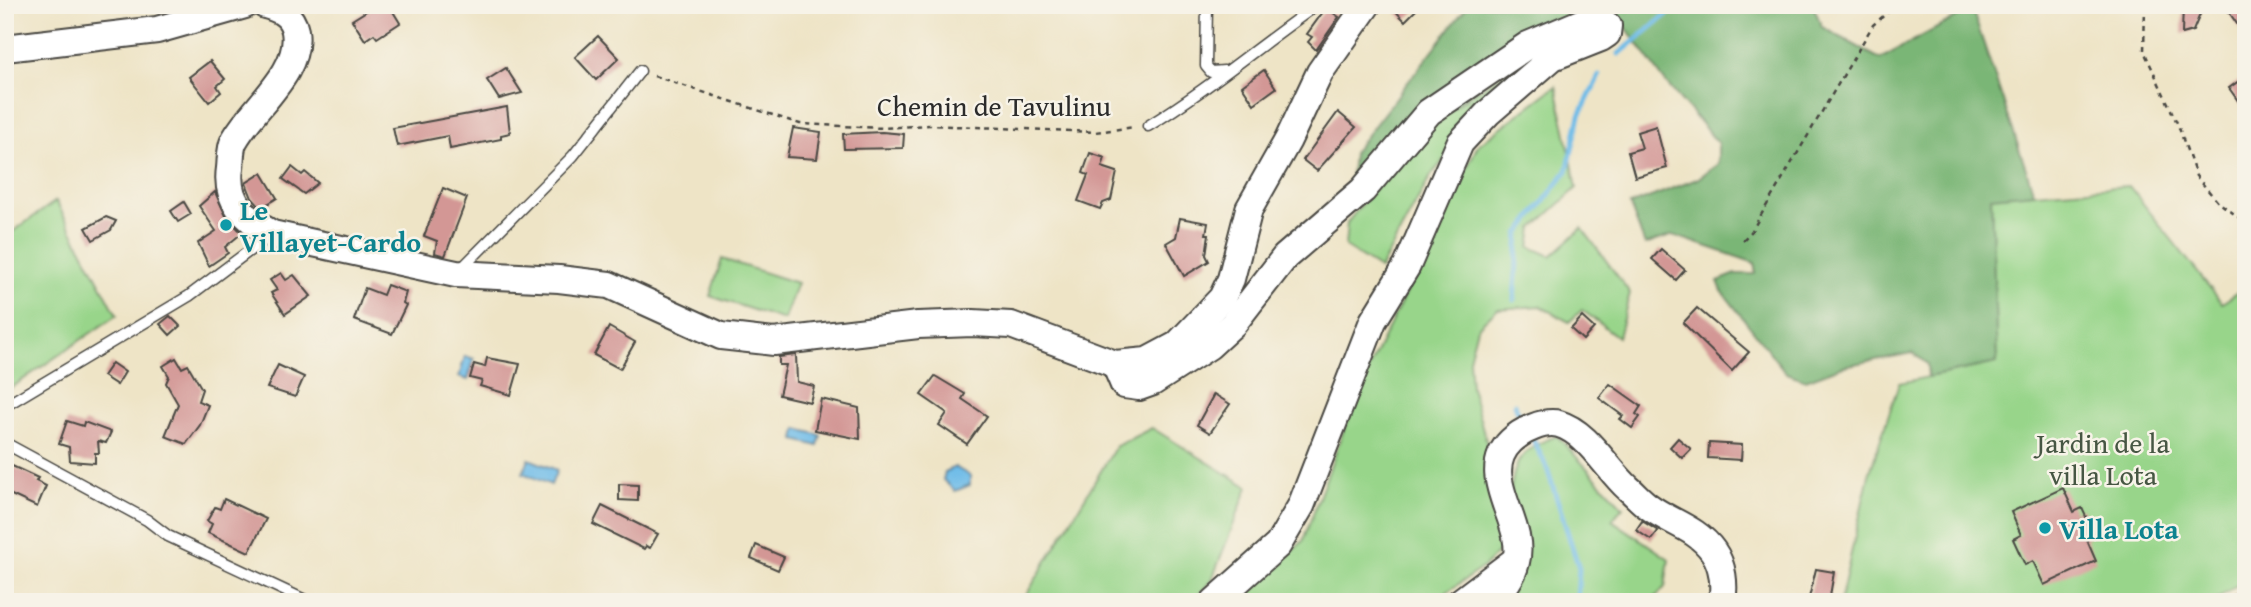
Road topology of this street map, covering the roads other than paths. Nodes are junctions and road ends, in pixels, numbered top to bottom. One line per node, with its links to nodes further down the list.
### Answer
1 (245, 5): 6 (street)
2 (265, 5): 10 (street)
3 (1207, 5): 8 (lane)
4 (1317, 5): 8 (lane, Chemin de Tavulinu)
5 (1367, 5): 12 (street)
6 (5, 48)
7 (640, 71): 11 (lane)
8 (1224, 71): 9 (lane, Chemin de Tavulinu)
9 (1148, 126)
10 (272, 234): 11 (street); 13 (lane)
11 (456, 274): 12 (street)
12 (1115, 364): 17 (street)
13 (5, 406)
14 (5, 443): 16 (lane)
15 (1517, 559): 18 (street); 19 (street); 20 (street)
16 (309, 602)
17 (1214, 602)
18 (1460, 602)
19 (1491, 602)
20 (1722, 602)

